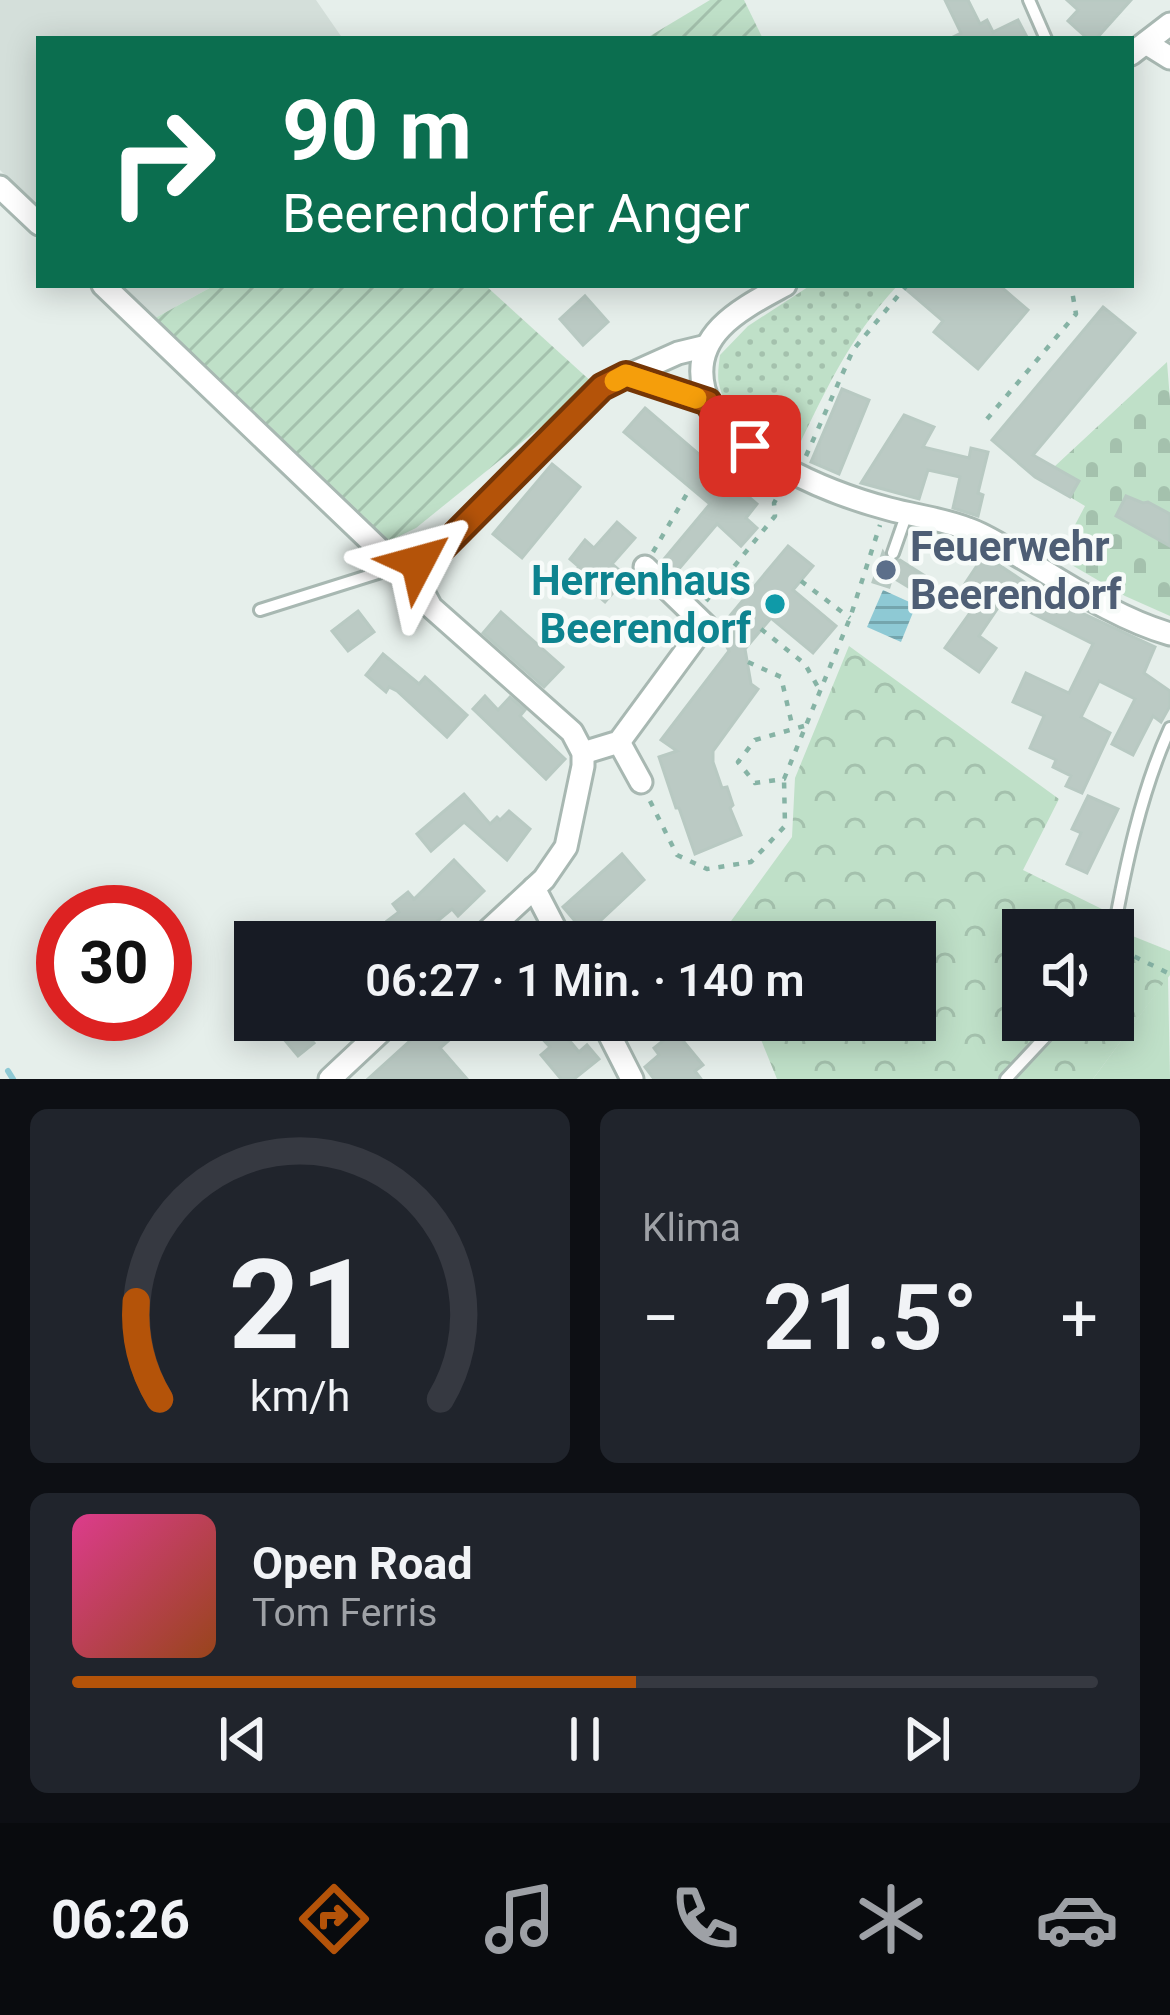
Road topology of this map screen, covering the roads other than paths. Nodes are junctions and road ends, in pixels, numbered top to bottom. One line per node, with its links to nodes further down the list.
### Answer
1 (1029, 0): 3 (lane)
2 (1170, 24): 4 (street)
3 (1045, 36)
4 (1138, 49): 5 (street)
5 (1170, 58)
6 (0, 187): 7 (street)
7 (36, 221)
8 (106, 288): 15 (street)
9 (779, 288): 10 (street)
10 (706, 346): 11 (street); 12 (street)
11 (626, 375): 12 (street); 15 (street)
12 (708, 402): 13 (street)
13 (896, 510): 14 (lane); 18 (street)
14 (893, 553)
15 (407, 561): 17 (lane); 21 (street)
16 (644, 567): 20 (street)
17 (260, 610)
18 (1170, 634)
19 (1170, 728): 24 (lane)
20 (619, 742): 21 (street); 22 (street)
21 (583, 753): 23 (street)
22 (641, 782)
23 (534, 888): 25 (street); 26 (street)
24 (1118, 909)
25 (499, 921)
26 (551, 921)
27 (370, 1041): 30 (street)
28 (613, 1041): 31 (street)
29 (1041, 1041): 32 (lane)
30 (330, 1079)
31 (632, 1079)
32 (1006, 1079)

